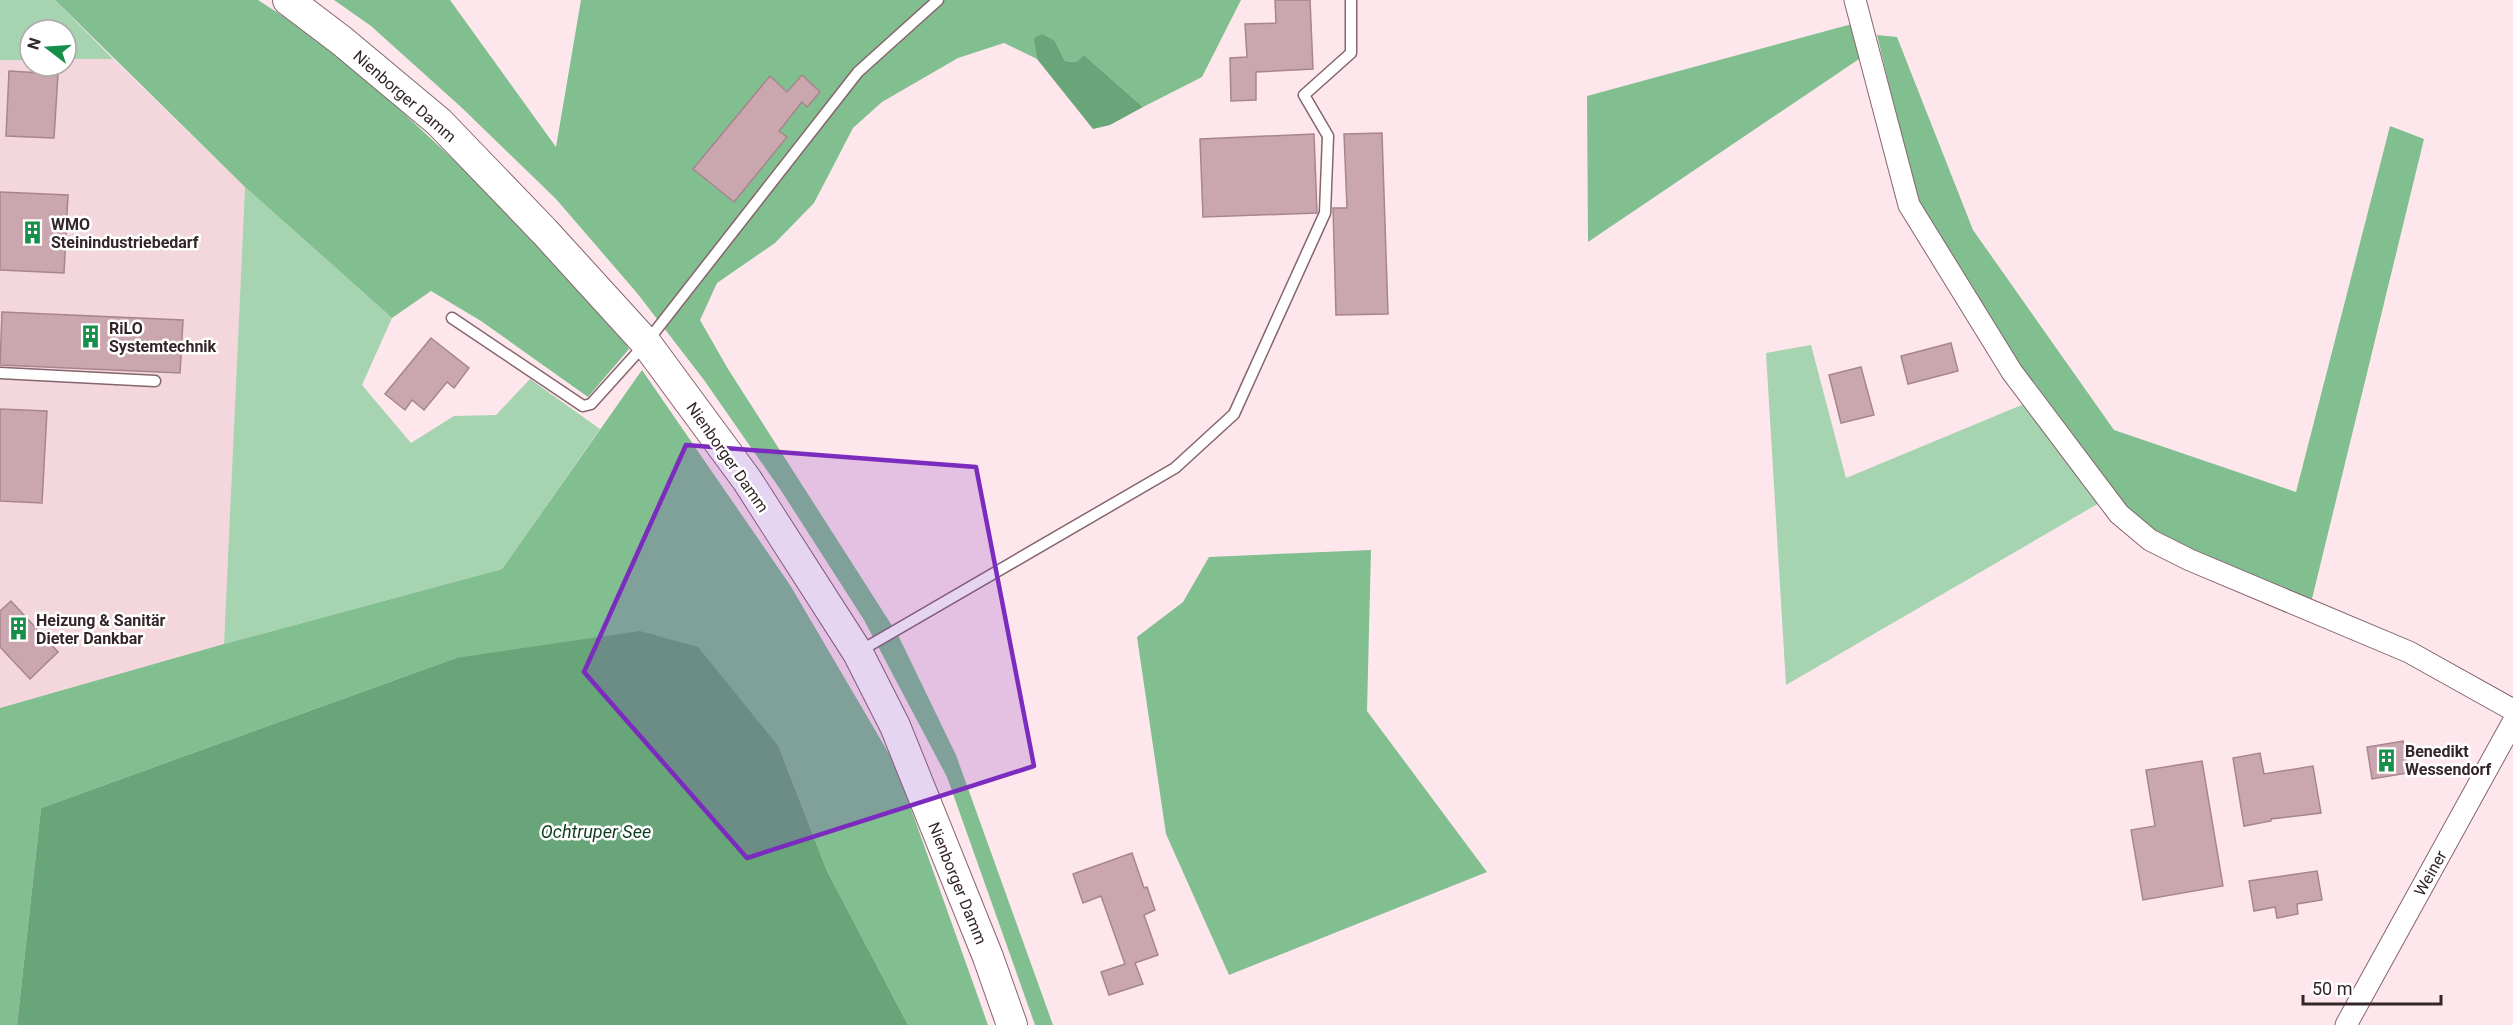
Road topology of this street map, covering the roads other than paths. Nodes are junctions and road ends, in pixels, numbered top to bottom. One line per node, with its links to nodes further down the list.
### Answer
1 (288, 0): 6 (main road, Nienborger Damm)
2 (938, 0): 6 (lane)
3 (1350, 0): 9 (lane)
4 (1855, 0): 10 (street)
5 (452, 318): 6 (lane)
6 (646, 343): 9 (main road, Nienborger Damm)
7 (0, 373): 8 (lane)
8 (155, 381)
9 (858, 653): 12 (main road, Nienborger Damm)
10 (2513, 710)
11 (2513, 722): 13 (street, Weiner)
12 (1012, 1025)
13 (2346, 1025)

